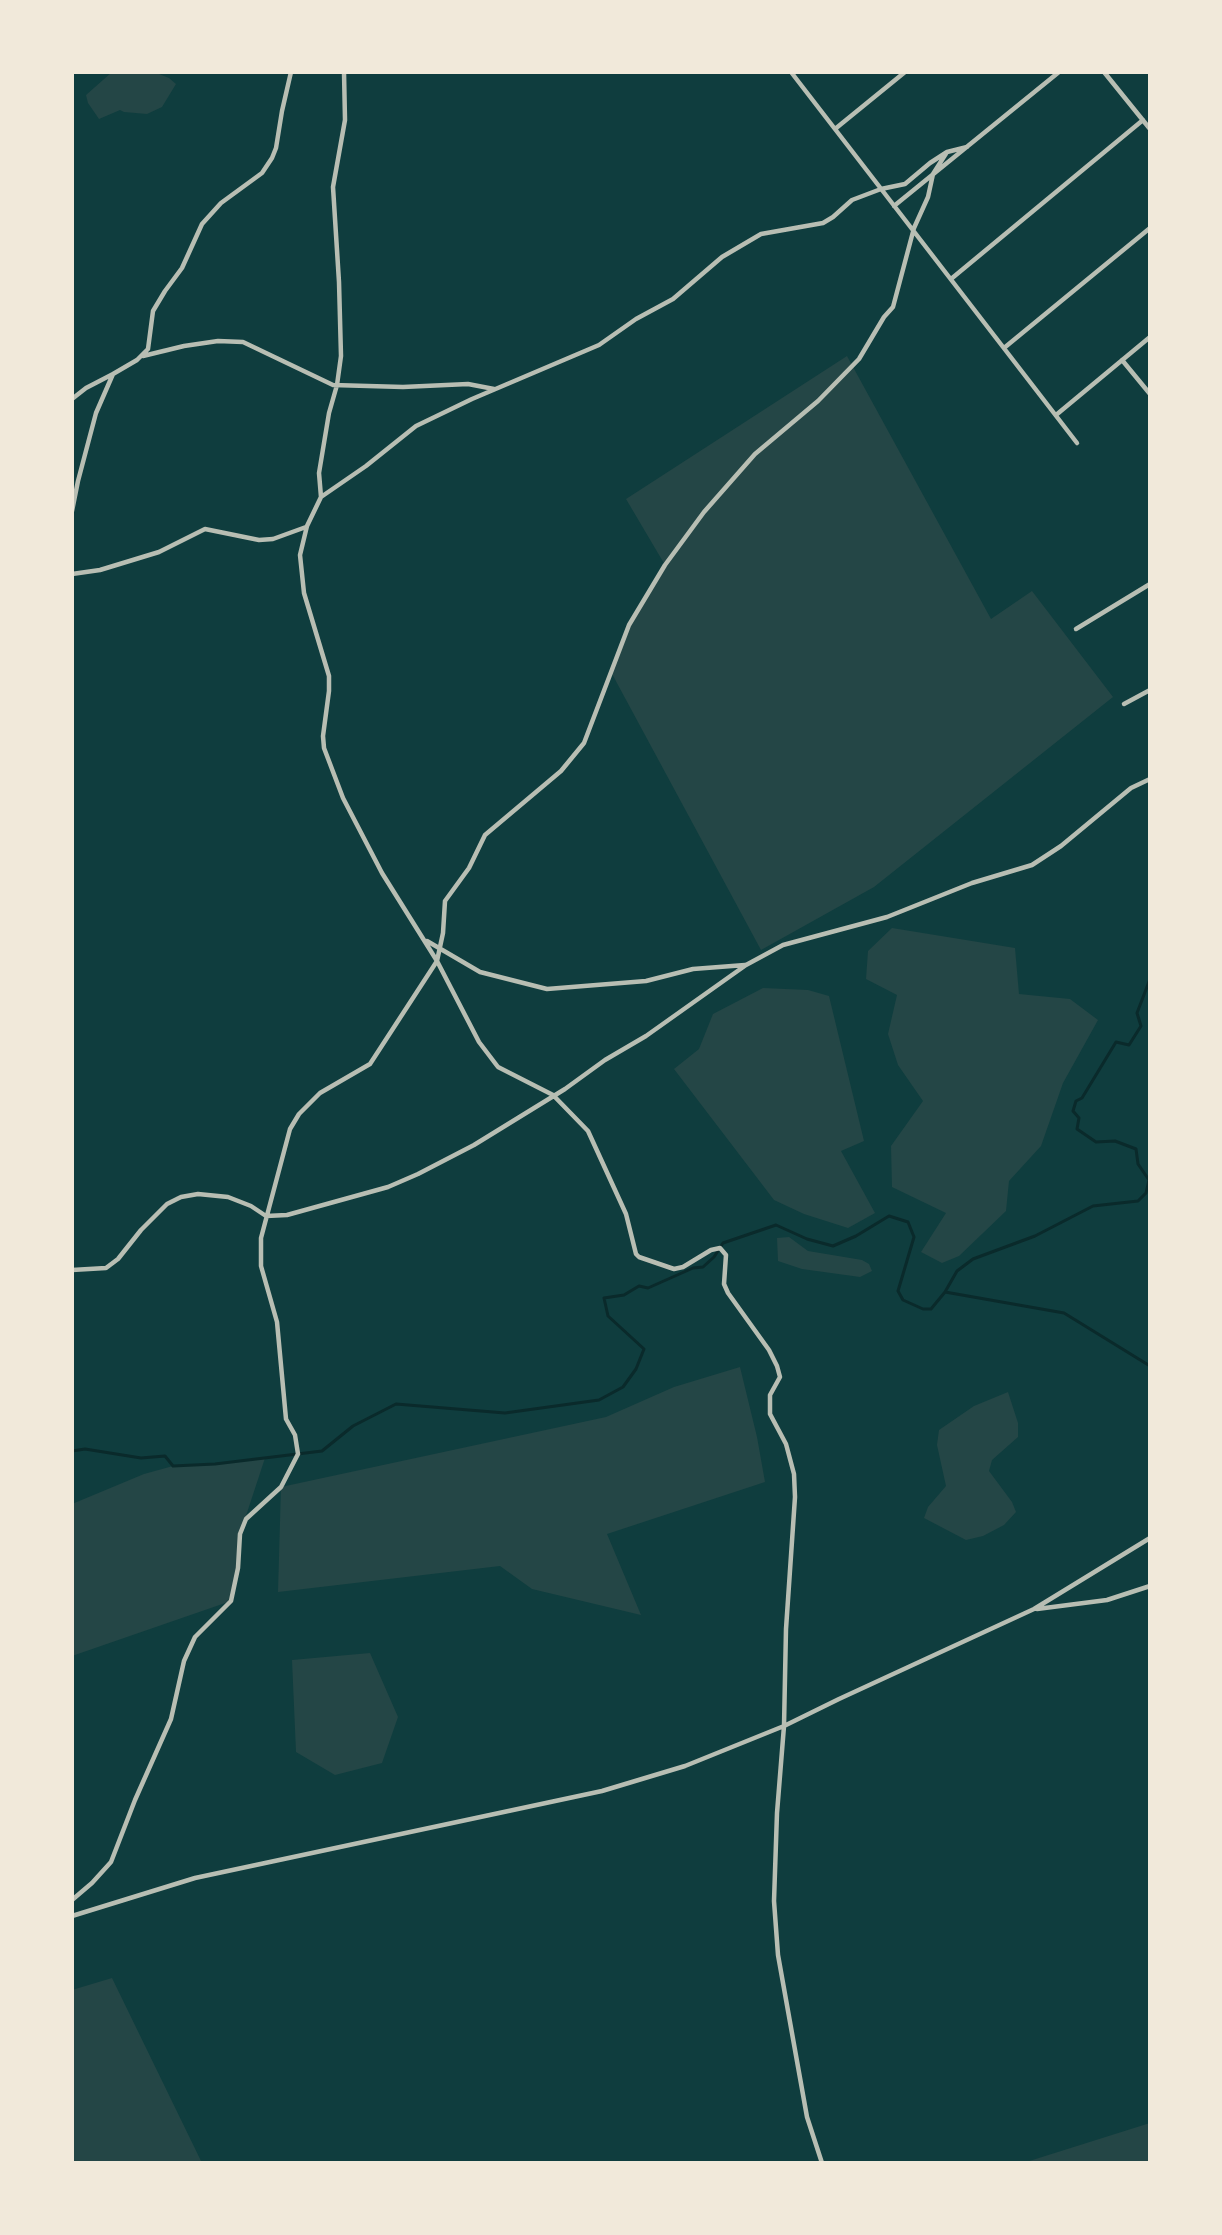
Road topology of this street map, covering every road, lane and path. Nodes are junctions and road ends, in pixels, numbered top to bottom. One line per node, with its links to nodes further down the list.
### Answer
1 (291, 72): 20 (street)
2 (344, 72): 23 (street)
3 (791, 72): 8 (street)
4 (905, 72): 8 (street)
5 (1059, 72): 10 (street)
6 (1104, 72): 7 (street)
7 (1143, 120): 9 (street); 17 (street)
8 (835, 129): 13 (street)
9 (1150, 129)
10 (967, 147): 11 (street); 12 (street)
11 (948, 152): 12 (street); 13 (street)
12 (933, 174): 14 (street); 16 (street)
13 (881, 189): 14 (street); 24 (street)
14 (894, 206): 16 (street)
15 (1150, 228): 19 (street)
16 (913, 231): 17 (street); 39 (street)
17 (951, 279): 19 (street)
18 (1150, 337): 21 (street)
19 (1004, 348): 27 (street)
20 (143, 356): 22 (street); 23 (street)
21 (1122, 360): 25 (street); 27 (street)
22 (113, 374): 26 (street); 30 (street)
23 (337, 385): 24 (street); 29 (street)
24 (496, 389): 29 (street)
25 (1150, 394)
26 (72, 399)
27 (1056, 415): 28 (street)
28 (1077, 443)
29 (321, 497): 31 (street)
30 (72, 511)
31 (307, 526): 32 (street); 38 (street)
32 (72, 574)
33 (1150, 584): 34 (street)
34 (1076, 629)
35 (1150, 690): 36 (street)
36 (1124, 704)
37 (1150, 779): 41 (street)
38 (424, 940): 39 (street); 40 (street)
39 (440, 949): 40 (street); 41 (street)
40 (437, 960): 42 (street); 43 (street)
41 (746, 965): 42 (street)
42 (553, 1095): 43 (street); 48 (street)
43 (266, 1216): 44 (street); 49 (street)
44 (72, 1270)
45 (1150, 1538): 47 (street)
46 (1150, 1586): 47 (street)
47 (1035, 1609): 48 (street)
48 (784, 1726): 50 (street); 51 (street)
49 (72, 1900)
50 (72, 1916)
51 (822, 2163)

